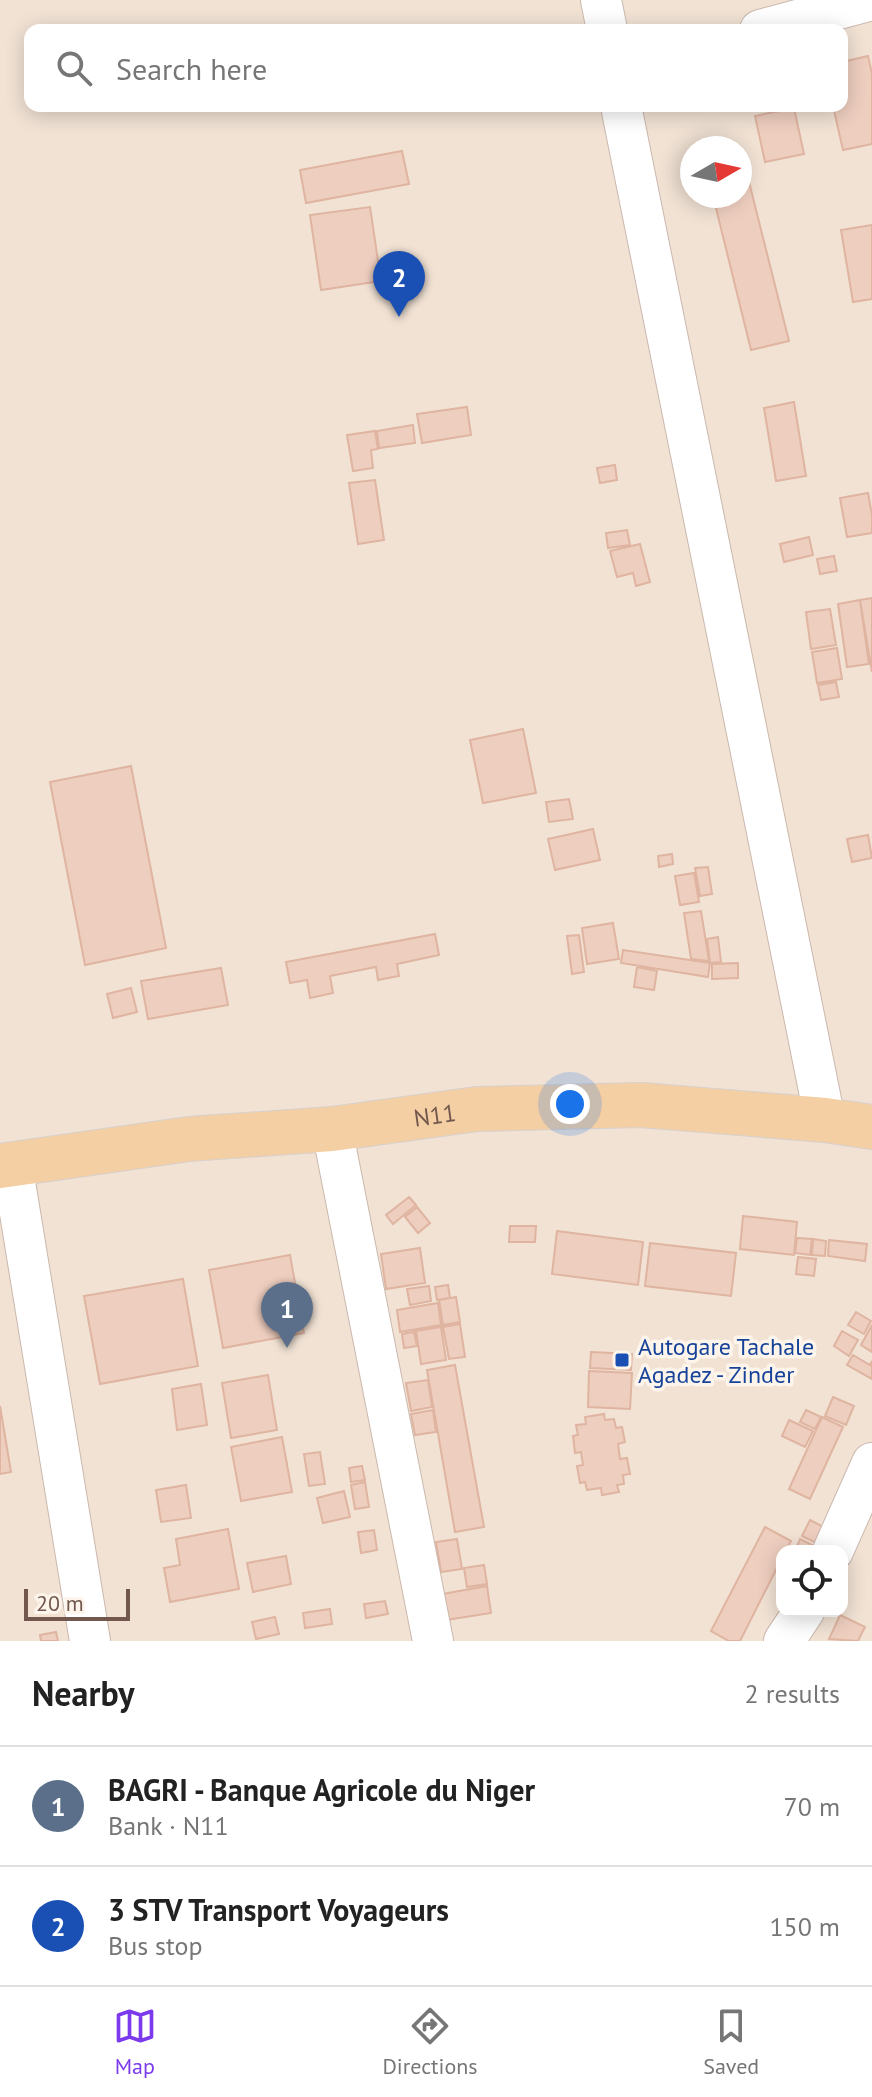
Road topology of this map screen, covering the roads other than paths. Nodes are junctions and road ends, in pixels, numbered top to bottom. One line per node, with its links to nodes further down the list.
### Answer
1 (601, 0): 3 (street)
2 (872, 0): 4 (street)
3 (606, 24)
4 (782, 24)
5 (622, 112): 6 (street)
6 (825, 1120): 7 (main road, N11); 8 (main road, N11)
7 (872, 1127)
8 (332, 1129): 9 (main road, N11); 14 (street)
9 (6, 1165): 13 (street)
10 (872, 1463): 11 (street)
11 (836, 1545)
12 (800, 1617): 15 (street)
13 (90, 1641)
14 (433, 1641)
15 (784, 1641)

